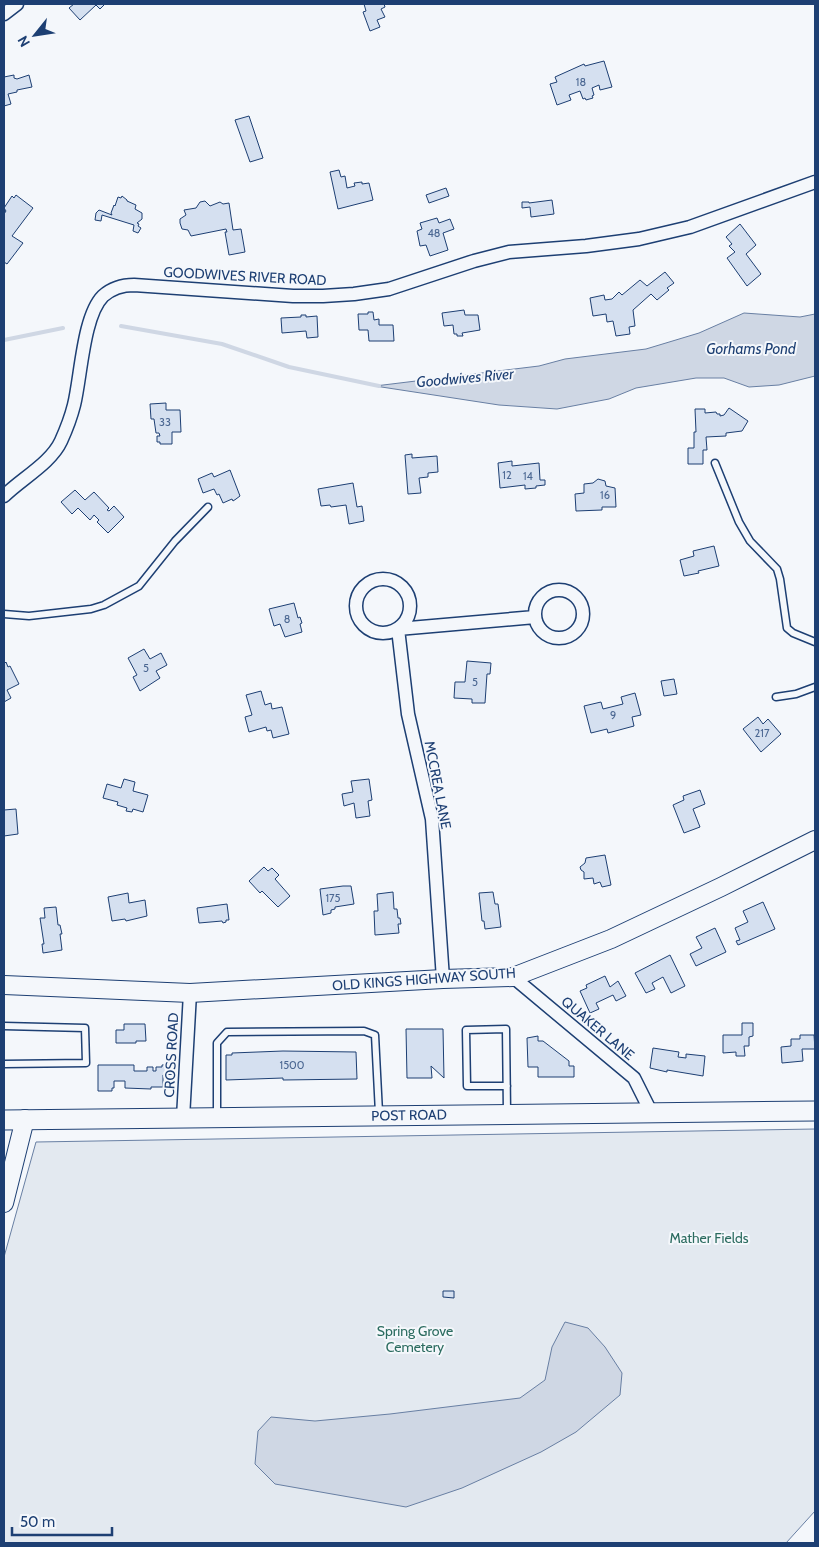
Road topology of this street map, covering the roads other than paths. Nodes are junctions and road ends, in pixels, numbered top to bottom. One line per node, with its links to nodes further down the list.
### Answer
1 (18, 4): 2 (street)
2 (4, 14)
3 (815, 182): 5 (street, GOODWIVES RIVER ROAD)
4 (714, 463): 10 (lane)
5 (4, 496)
6 (208, 507): 7 (lane)
7 (4, 614)
8 (535, 617): 9 (street)
9 (398, 629): 9 (street); 15 (street, MCCREA LANE)
10 (815, 642)
11 (815, 687): 12 (lane)
12 (776, 697)
13 (815, 840): 14 (street, OLD KINGS HIGHWAY SOUTH)
14 (513, 977): 15 (street, OLD KINGS HIGHWAY SOUTH); 22 (street, QUAKER LANE)
15 (443, 979): 17 (street, OLD KINGS HIGHWAY SOUTH)
16 (4, 985): 17 (street, OLD KINGS HIGHWAY SOUTH)
17 (190, 993): 26 (street, CROSS ROAD)
18 (4, 1026): 19 (lane)
19 (4, 1064)
20 (507, 1086): 20 (lane); 23 (lane)
21 (815, 1111): 22 (main road, POST ROAD)
22 (651, 1112): 23 (main road, POST ROAD)
23 (507, 1114): 24 (main road, POST ROAD)
24 (379, 1115): 25 (main road, POST ROAD); 25 (lane)
25 (217, 1117): 26 (main road, POST ROAD)
26 (183, 1118): 27 (main road, POST ROAD)
27 (25, 1119): 28 (main road, POST ROAD); 29 (street)
28 (4, 1120)
29 (4, 1203)

